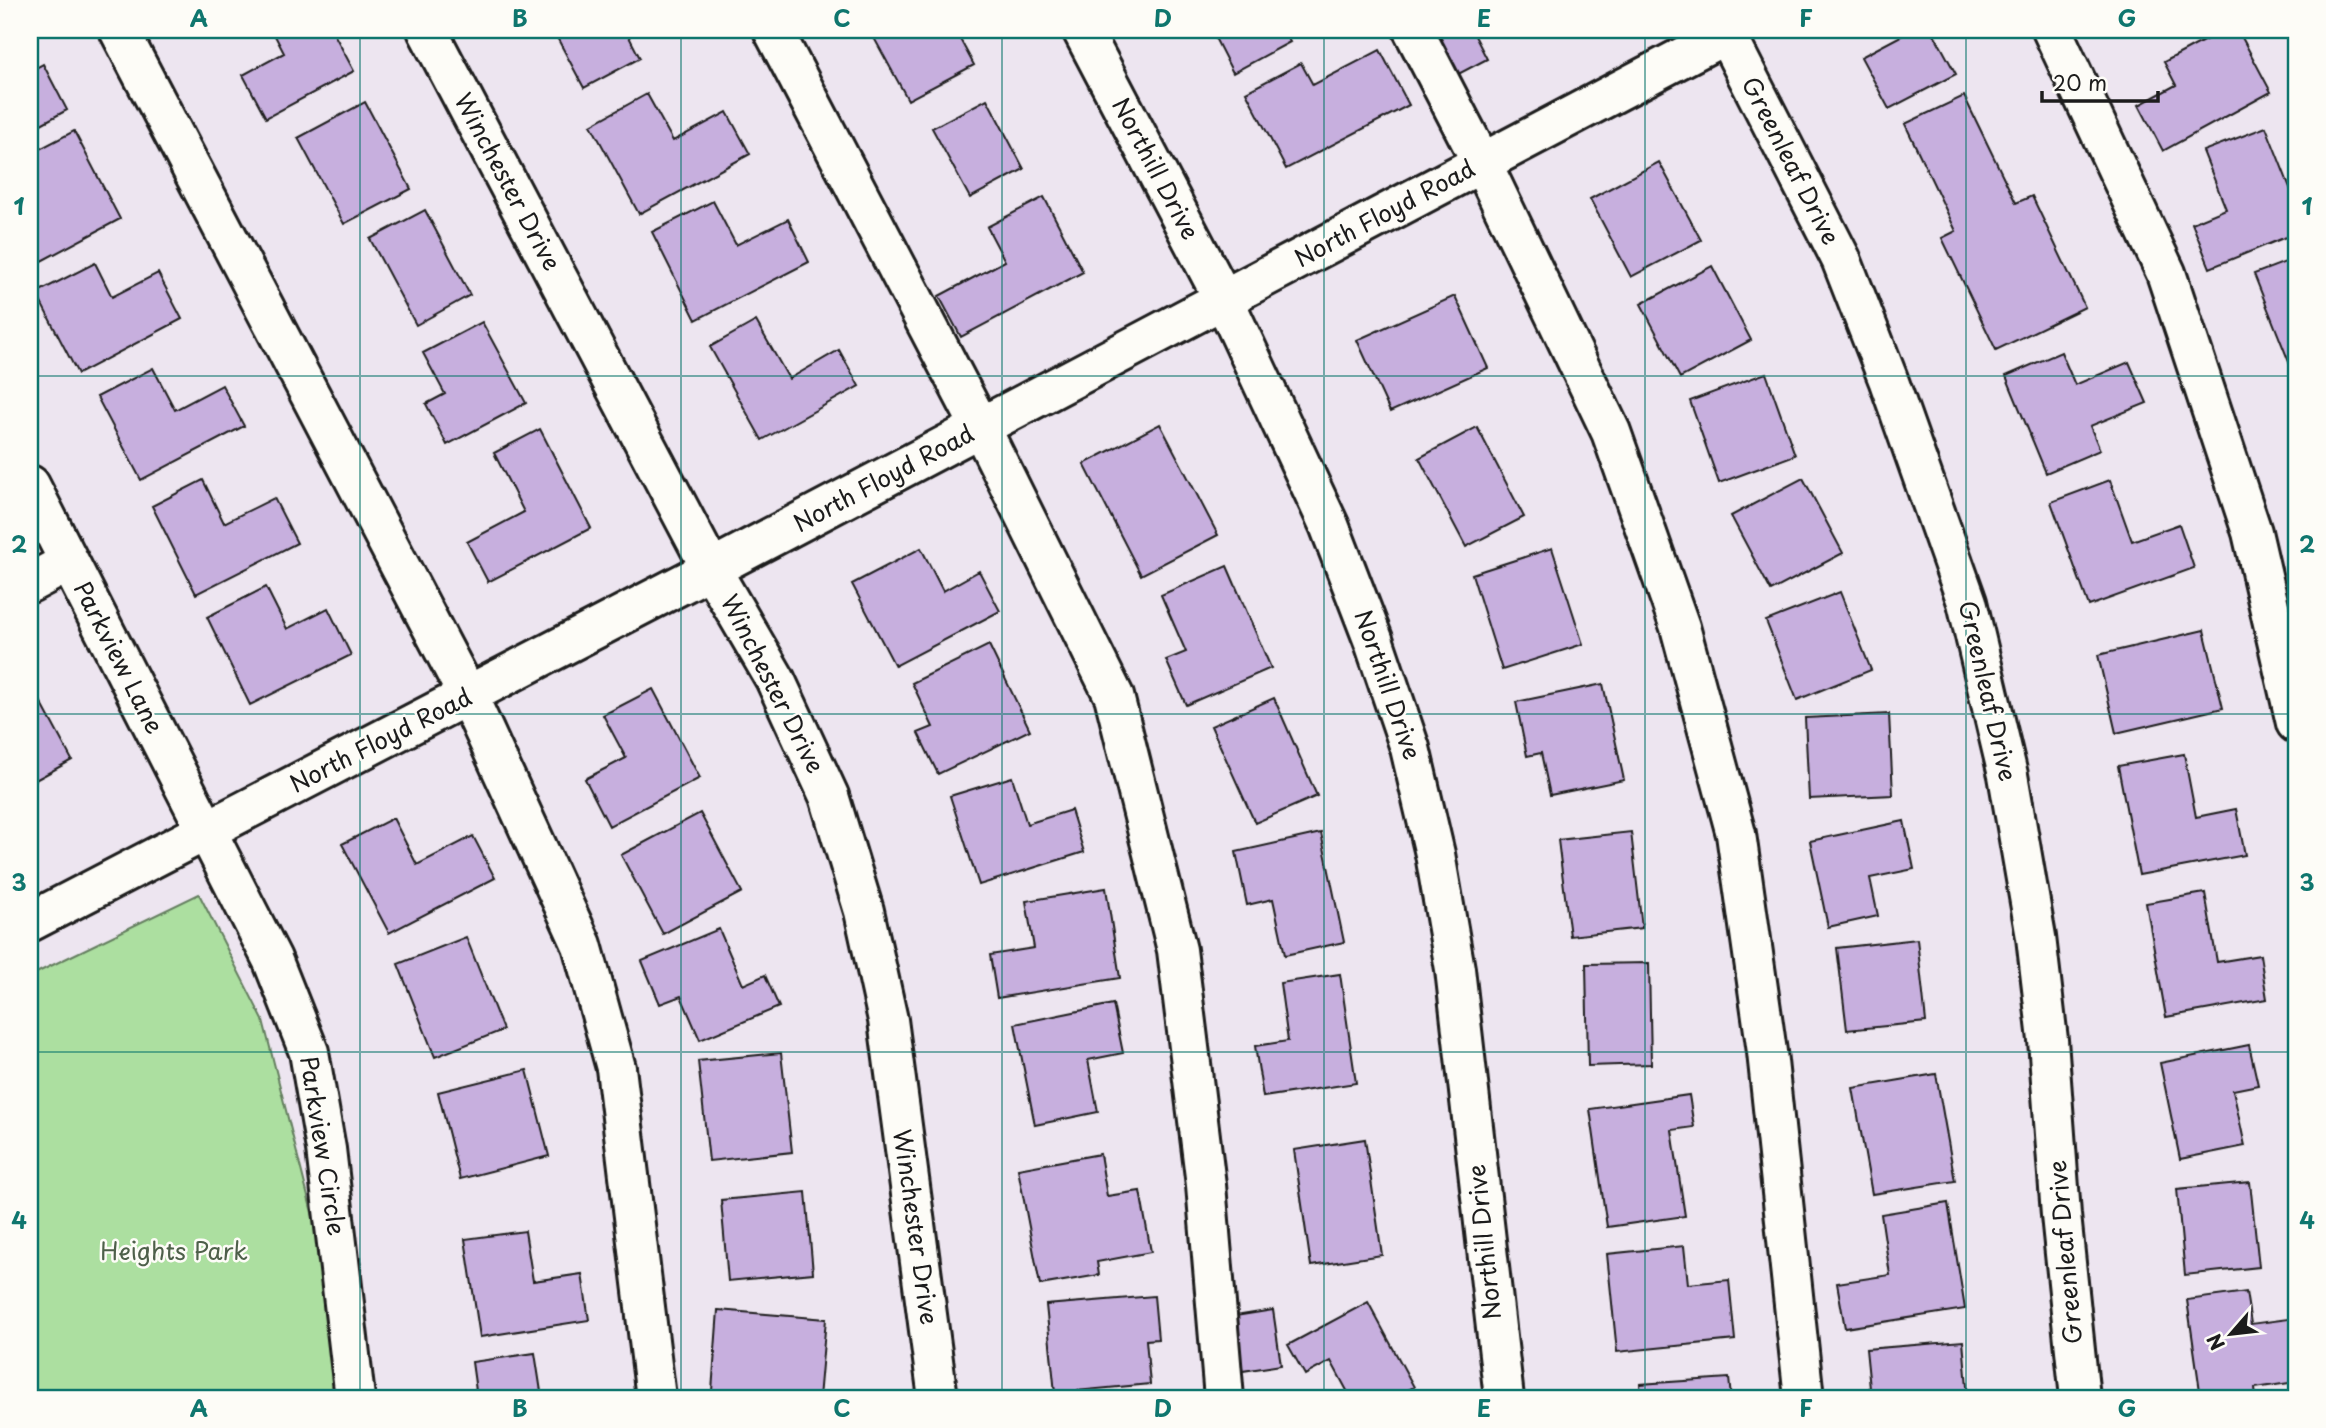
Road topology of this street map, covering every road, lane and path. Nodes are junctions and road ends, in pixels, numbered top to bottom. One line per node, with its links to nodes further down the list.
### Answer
1 (119, 30): 15 (street)
2 (427, 30): 13 (street, Winchester Drive)
3 (772, 30): 10 (street)
4 (1082, 30): 9 (street, Northill Drive)
5 (1413, 30): 8 (street)
6 (2052, 30): 16 (street)
7 (1728, 31): 8 (street, North Floyd Road); 25 (street, Greenleaf Drive)
8 (1482, 163): 9 (street, North Floyd Road); 24 (street)
9 (1224, 300): 10 (street, North Floyd Road); 23 (street, Northill Drive)
10 (981, 428): 13 (street, North Floyd Road); 22 (street)
11 (30, 485): 12 (street, Parkview Lane)
12 (69, 562): 14 (street); 17 (street, Parkview Lane)
13 (711, 569): 15 (street, North Floyd Road); 21 (street, Winchester Drive)
14 (30, 583)
15 (468, 696): 17 (street, North Floyd Road); 20 (street)
16 (2296, 723)
17 (206, 832): 18 (street, North Floyd Road); 19 (street, Parkview Circle)
18 (30, 922)
19 (355, 1398)
20 (656, 1398)
21 (938, 1398)
22 (1224, 1398)
23 (1504, 1398)
24 (1804, 1398)
25 (2080, 1398)

